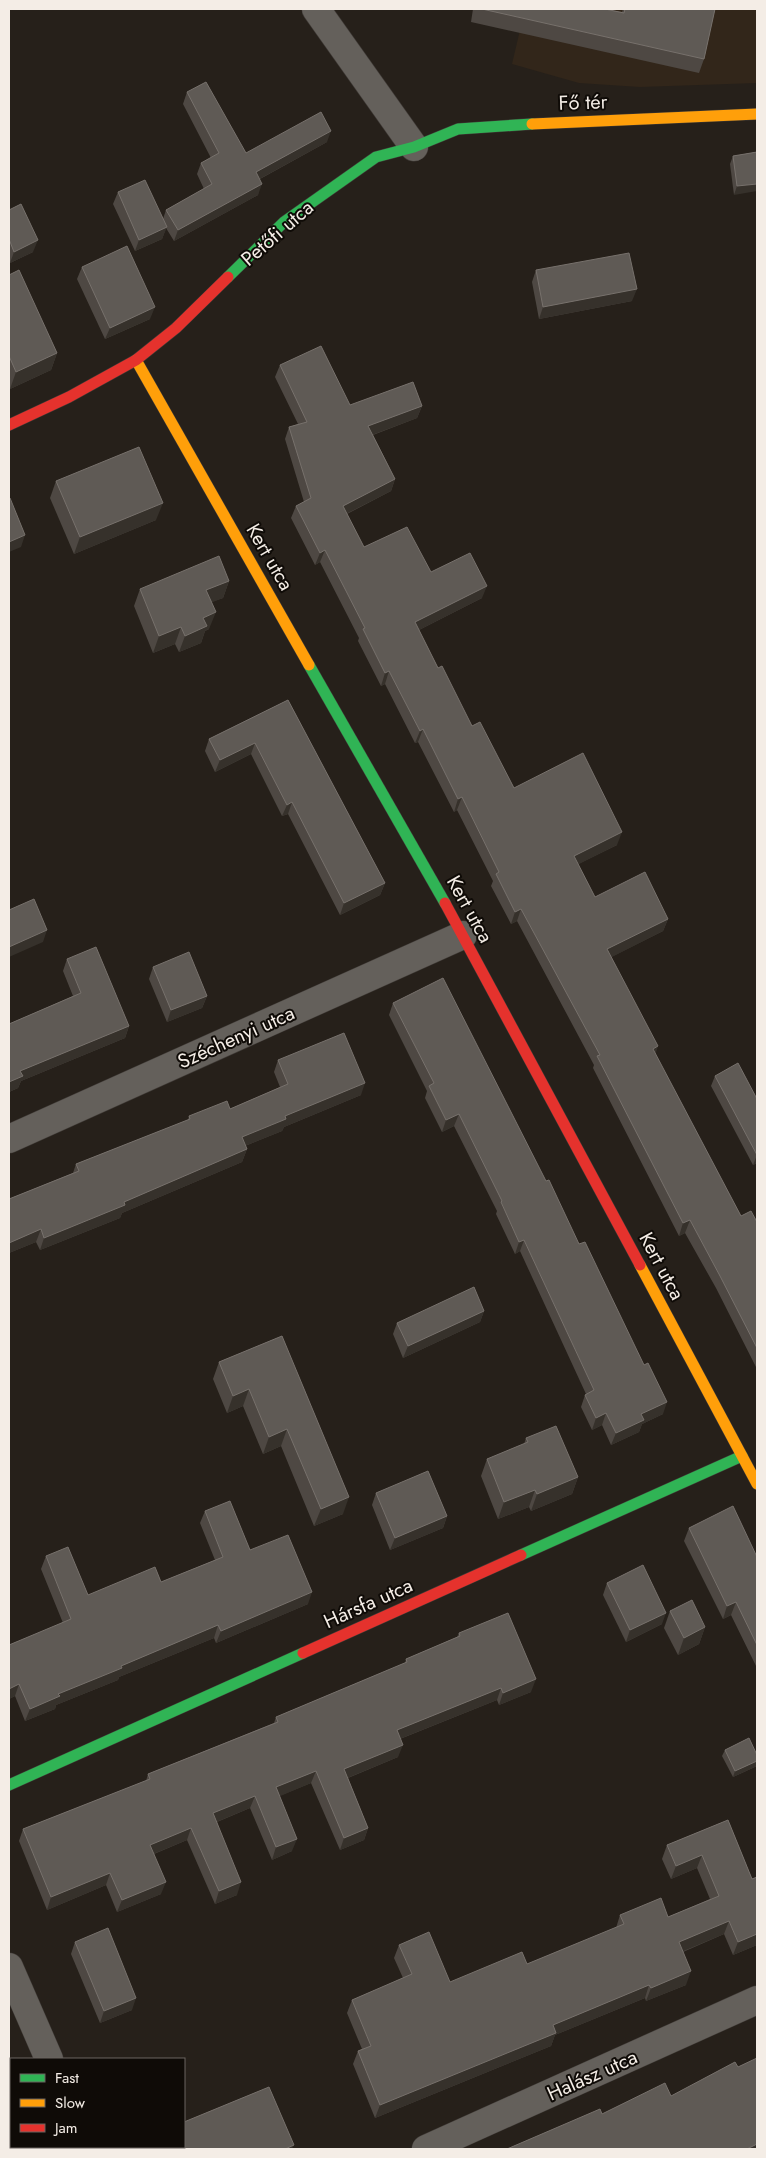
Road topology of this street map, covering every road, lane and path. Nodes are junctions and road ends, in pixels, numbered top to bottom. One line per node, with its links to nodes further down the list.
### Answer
1 (316, 9): 3 (street)
2 (757, 114): 3 (street, Fő tér)
3 (414, 146): 4 (street, Petőfi utca)
4 (136, 360): 5 (street, Petőfi utca); 6 (street, Kert utca)
5 (9, 425)
6 (463, 935): 7 (street, Széchenyi utca); 8 (street, Kert utca)
7 (9, 1139)
8 (742, 1456): 9 (street, Kert utca); 10 (street, Hársfa utca)
9 (757, 1484)
10 (9, 1785)
11 (9, 1967): 13 (street)
12 (757, 2000): 14 (street, Halász utca)
13 (49, 2058)
14 (426, 2149)

